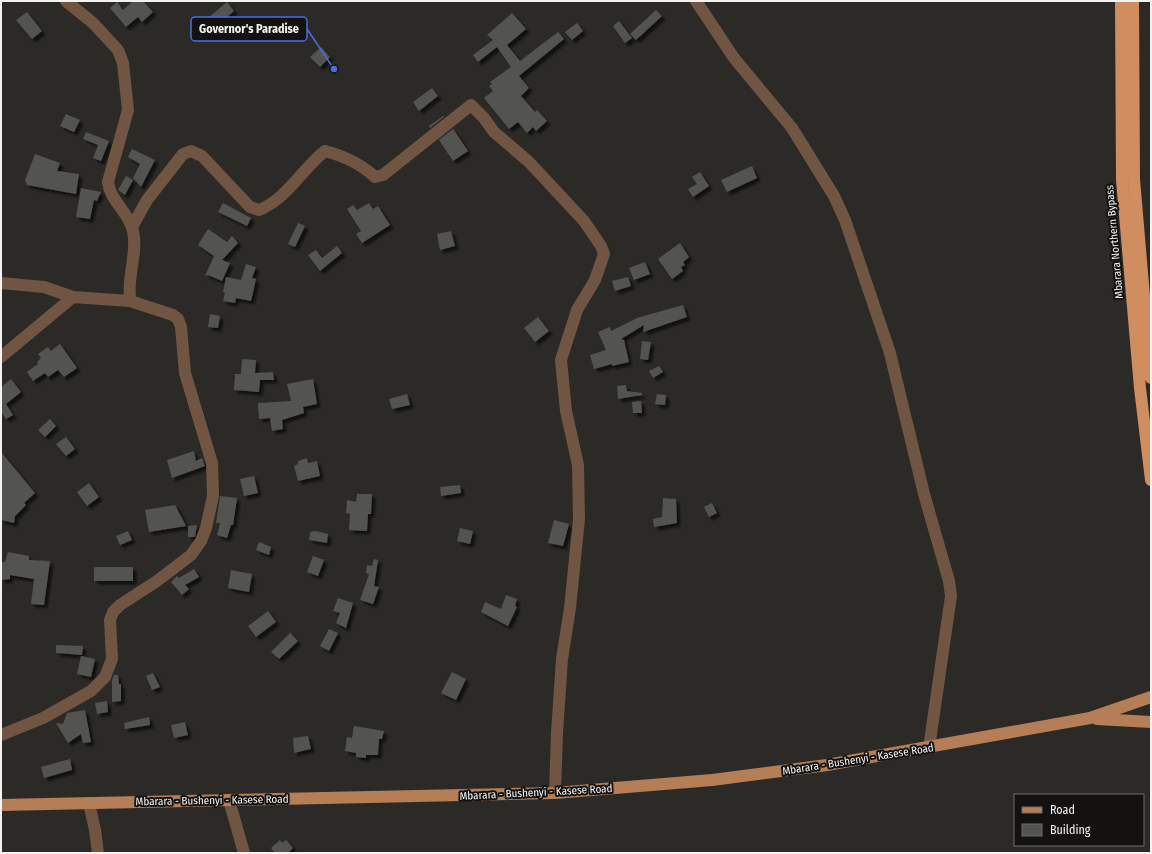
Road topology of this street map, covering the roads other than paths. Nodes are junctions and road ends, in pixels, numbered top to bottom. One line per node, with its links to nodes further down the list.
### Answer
1 (66, 1): 5 (street)
2 (696, 1): 16 (street)
3 (1121, 1): 11 (highway, Mbarara Northern Bypass)
4 (1133, 1): 10 (highway)
5 (132, 227): 8 (street); 17 (street)
6 (1, 283): 7 (street)
7 (73, 297): 8 (street); 9 (street)
8 (130, 301): 15 (street)
9 (1, 357)
10 (1151, 378)
11 (1151, 480)
12 (1151, 697): 13 (main road, Mbarara - Bushenyi - Kasese Road)
13 (1090, 718): 14 (main road, Mbarara - Bushenyi - Kasese Road); 16 (main road, Mbarara - Bushenyi - Kasese Road)
14 (1151, 722)
15 (1, 735)
16 (929, 748): 17 (main road, Mbarara - Bushenyi - Kasese Road)
17 (555, 793): 18 (main road, Mbarara - Bushenyi - Kasese Road)
18 (229, 800): 19 (main road, Mbarara - Bushenyi - Kasese Road); 22 (street)
19 (89, 803): 20 (main road, Mbarara - Bushenyi - Kasese Road); 21 (street)
20 (1, 805)
21 (98, 853)
22 (244, 853)

